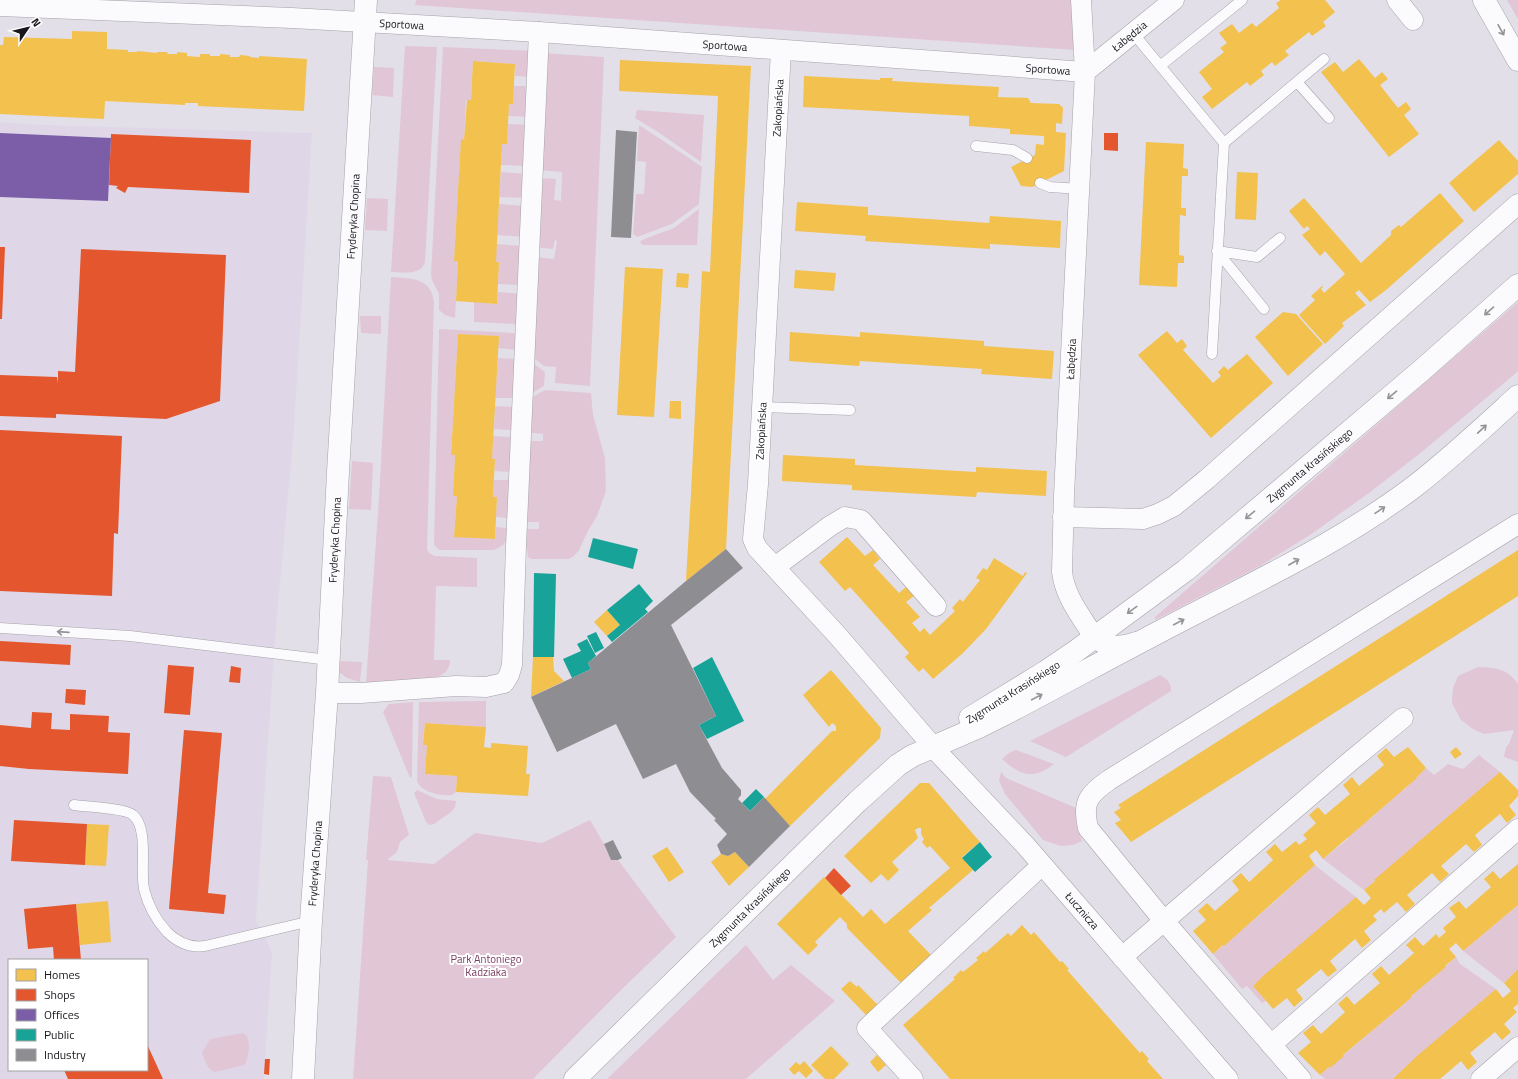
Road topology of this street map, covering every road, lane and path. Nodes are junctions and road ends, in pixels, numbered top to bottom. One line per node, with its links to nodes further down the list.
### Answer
1 (366, 0): 10 (street, Fryderyka Chopina)
2 (1081, 0): 17 (street, Łabędzia)
3 (1174, 0): 12 (street, Łabędzia)
4 (1242, 0): 16 (lane)
5 (1397, 0): 9 (street)
6 (1484, 0): 15 (street, one-way to 15)
7 (98, 5): 8 (street, Sportowa); 10 (street, Sportowa)
8 (0, 6)
9 (1413, 20)
10 (365, 22): 11 (street, Sportowa); 41 (street, Fryderyka Chopina)
11 (539, 32): 13 (street, Sportowa); 43 (street)
12 (1133, 33): 16 (lane); 17 (street, Łabędzia)
13 (781, 50): 17 (street, Sportowa); 32 (street, Zakopiańska)
14 (1324, 59): 18 (lane)
15 (1518, 60)
16 (1160, 66): 20 (lane)
17 (1085, 72): 24 (street, Łabędzia)
18 (1297, 82): 19 (lane); 20 (lane)
19 (1329, 118)
20 (1224, 143): 27 (lane)
21 (976, 146): 22 (lane)
22 (1026, 158)
23 (1040, 183): 24 (lane)
24 (1080, 190): 34 (street, Łabędzia)
25 (1518, 204): 34 (street)
26 (1280, 238): 27 (lane)
27 (1217, 251): 29 (lane); 30 (lane)
28 (1518, 285): 40 (street, Zygmunta Krasińskiego, one-way to 40)
29 (1264, 309)
30 (1212, 354)
31 (1518, 396): 39 (street, Zygmunta Krasińskiego, one-way to 31)
32 (762, 407): 33 (lane); 36 (street, Zakopiańska)
33 (850, 410)
34 (1063, 517): 40 (street, Łabędzia)
35 (1518, 524): 50 (street)
36 (775, 568): 37 (street); 45 (street, Zakopiańska)
37 (936, 606)
38 (0, 628): 41 (lane, one-way to 38)
39 (1151, 636): 40 (street, Zygmunta Krasińskiego); 42 (street, Zygmunta Krasińskiego)
40 (1094, 637): 42 (street, Zygmunta Krasińskiego); 45 (street, Zygmunta Krasińskiego)
41 (329, 660): 43 (street, Fryderyka Chopina)
42 (1070, 680): 45 (street, Zygmunta Krasińskiego, one-way to 42)
43 (327, 693): 49 (street, Fryderyka Chopina)
44 (1403, 718): 50 (street)
45 (932, 746): 48 (street, Łucznicza); 55 (street, Zygmunta Krasińskiego)
46 (74, 805): 49 (lane)
47 (1518, 830): 52 (street)
48 (1042, 865): 51 (street, Łucznicza); 56 (street)
49 (311, 921): 54 (street, Fryderyka Chopina)
50 (1164, 921): 51 (street); 52 (street)
51 (1122, 957): 57 (street, Łucznicza)
52 (1271, 1045): 58 (street)
53 (1518, 1047): 59 (street)
54 (303, 1079)
55 (575, 1079)
56 (913, 1079)
57 (1228, 1079)
58 (1301, 1079)
59 (1481, 1079)

